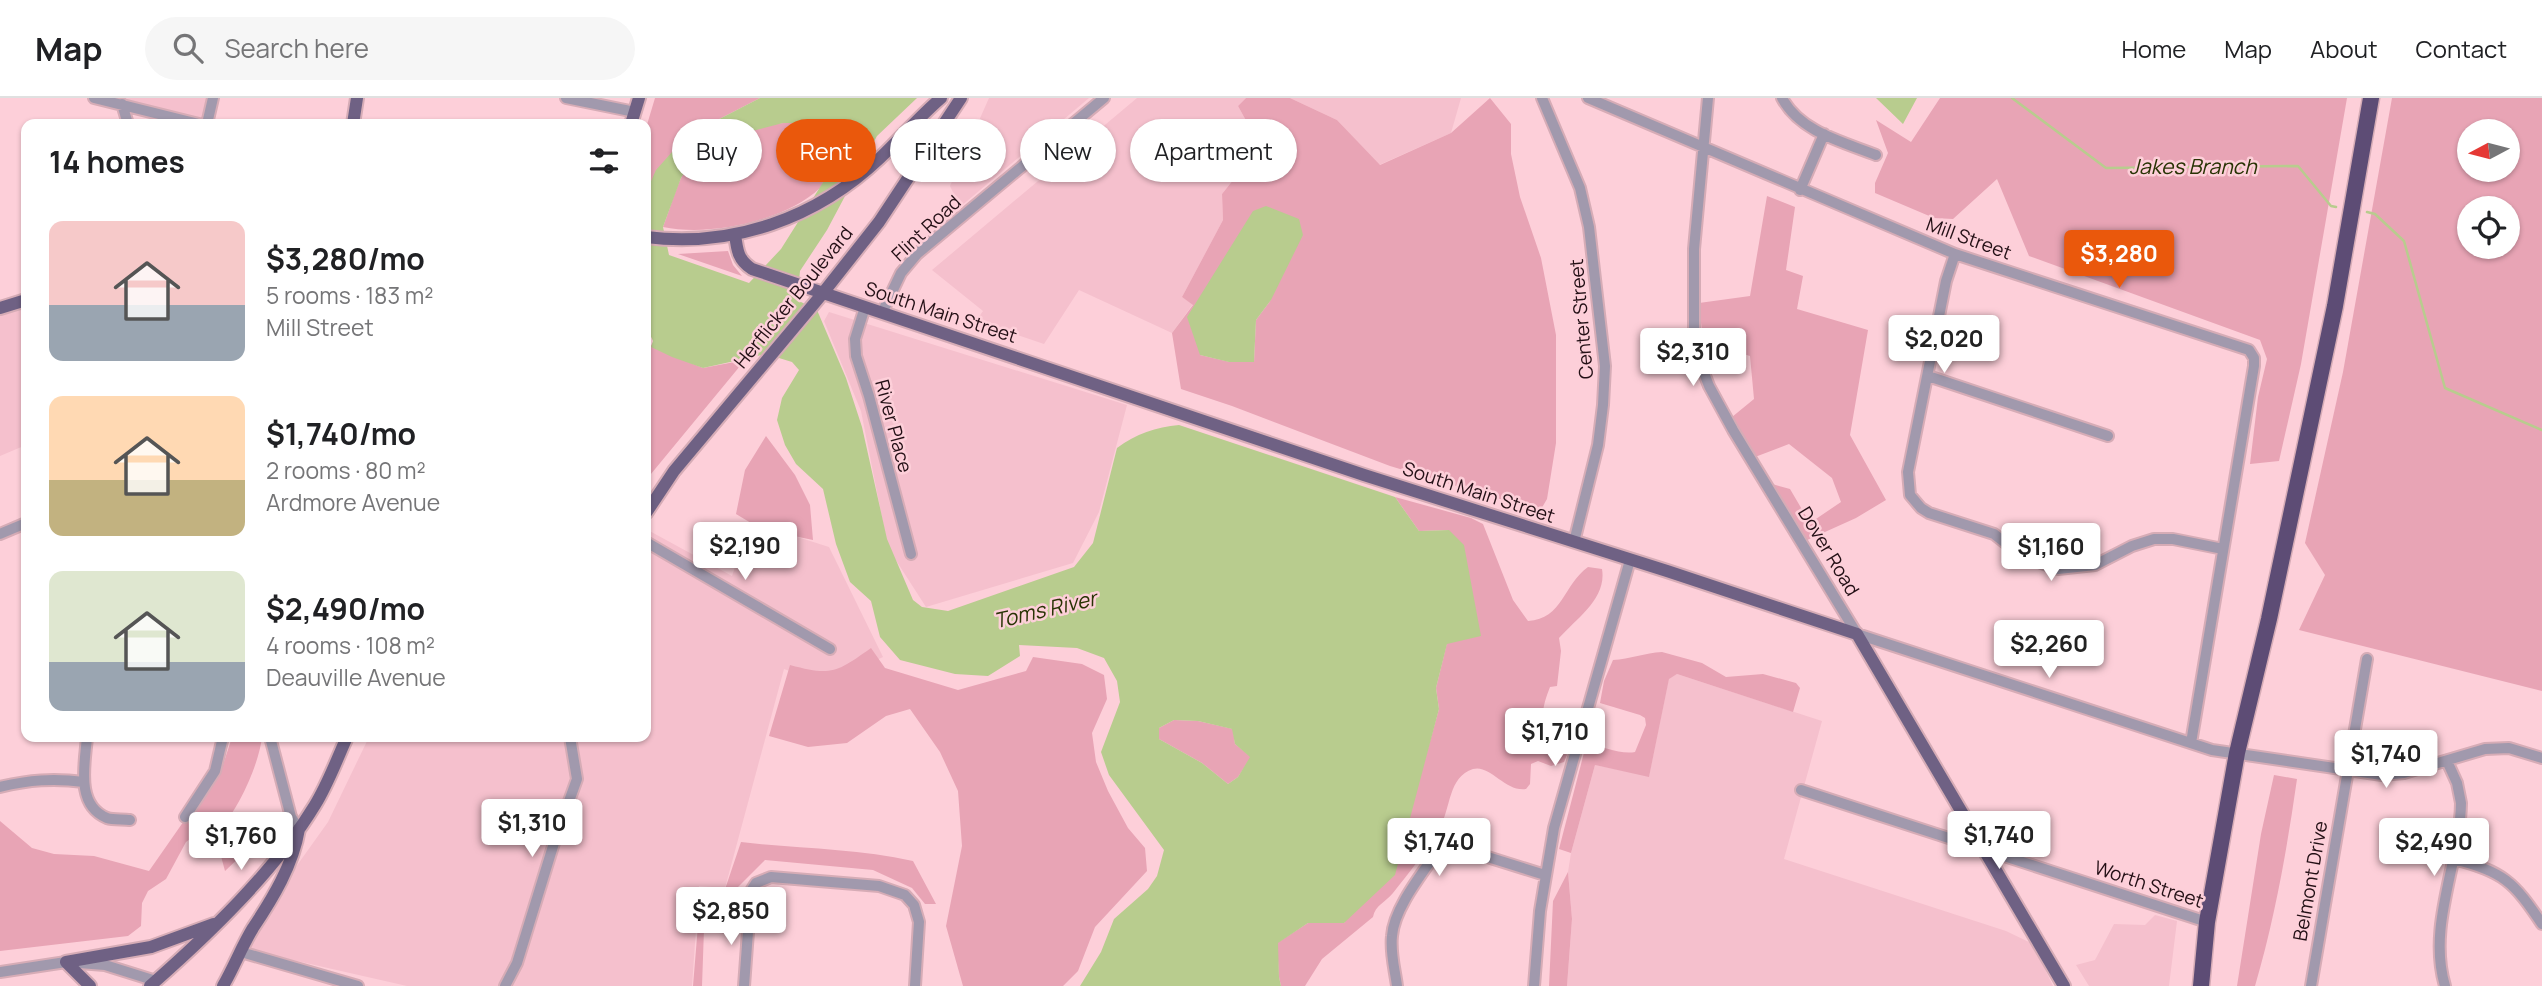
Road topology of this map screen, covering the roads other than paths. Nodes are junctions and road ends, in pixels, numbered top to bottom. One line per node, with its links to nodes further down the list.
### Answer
1 (94, 98): 14 (street)
2 (213, 98): 18 (street)
3 (357, 98): 19 (main road)
4 (566, 98): 15 (street)
5 (639, 98): 15 (main road)
6 (941, 98): 24 (main road)
7 (961, 98): 27 (main road, Herflicker Boulevard)
8 (1104, 98): 31 (street, Flint Road)
9 (1542, 98): 37 (street, Center Street)
10 (1588, 98): 21 (street, Mill Street)
11 (1708, 98): 21 (street, Dover Road)
12 (1782, 98): 20 (street)
13 (2371, 98): 51 (highway)
14 (122, 104): 16 (street); 17 (street)
15 (633, 118)
16 (126, 119)
17 (180, 119)
18 (208, 119)
19 (354, 119)
20 (1824, 134): 22 (street); 23 (street)
21 (1703, 148): 23 (street, Mill Street); 42 (street, Dover Road)
22 (1876, 155)
23 (1800, 190): 26 (street, Mill Street)
24 (735, 234): 25 (main road); 27 (main road, South Main Street)
25 (651, 238)
26 (1955, 254): 32 (street); 39 (street, Mill Street)
27 (823, 293): 29 (main road, South Main Street); 34 (main road, Herflicker Boulevard)
28 (21, 303): 30 (main road)
29 (864, 307): 31 (main road, South Main Street); 40 (street, River Place)
30 (0, 309)
31 (882, 313): 37 (main road, South Main Street)
32 (1928, 376): 33 (street); 39 (street)
33 (2108, 436)
34 (651, 506)
35 (21, 525): 36 (street)
36 (0, 534)
37 (1574, 542): 41 (main road, South Main Street)
38 (651, 545): 43 (street)
39 (2223, 549): 50 (street, Mill Street)
40 (911, 554)
41 (1630, 560): 42 (main road, South Main Street); 63 (street)
42 (1857, 634): 50 (street, South Main Street); 61 (main road, Dover Road)
43 (830, 649)
44 (2367, 659): 54 (street, Belmont Drive)
45 (87, 742): 55 (street)
46 (222, 742): 58 (street)
47 (271, 742): 60 (street)
48 (345, 742): 60 (main road)
49 (571, 742): 74 (street)
50 (2191, 743): 51 (street, South Main Street)
51 (2237, 753): 54 (street, South Main Street); 65 (highway)
52 (2542, 758): 53 (street, South Main Street)
53 (2447, 761): 54 (street, South Main Street); 62 (street)
54 (2347, 771): 81 (street, Belmont Drive)
55 (83, 782): 56 (street); 59 (street)
56 (0, 787)
57 (1801, 790): 61 (street, Worth Street)
58 (185, 817)
59 (130, 820)
60 (299, 829): 64 (main road); 67 (main road)
61 (1985, 850): 65 (street, Worth Street); 79 (main road, Dover Road)
62 (2453, 859): 66 (street); 82 (street)
63 (1545, 875): 77 (street); 78 (street)
64 (220, 921): 68 (main road); 70 (main road)
65 (2207, 922): 80 (highway)
66 (2542, 924)
67 (242, 953): 72 (main road); 73 (street)
68 (66, 962): 69 (street); 70 (street); 71 (main road)
69 (0, 972)
70 (157, 984)
71 (90, 986)
72 (223, 986)
73 (358, 986)
74 (505, 986)
75 (744, 986): 76 (street)
76 (915, 986)
77 (1397, 986)
78 (1534, 986)
79 (2064, 986)
80 (2199, 986)
81 (2311, 986)
82 (2445, 986)

